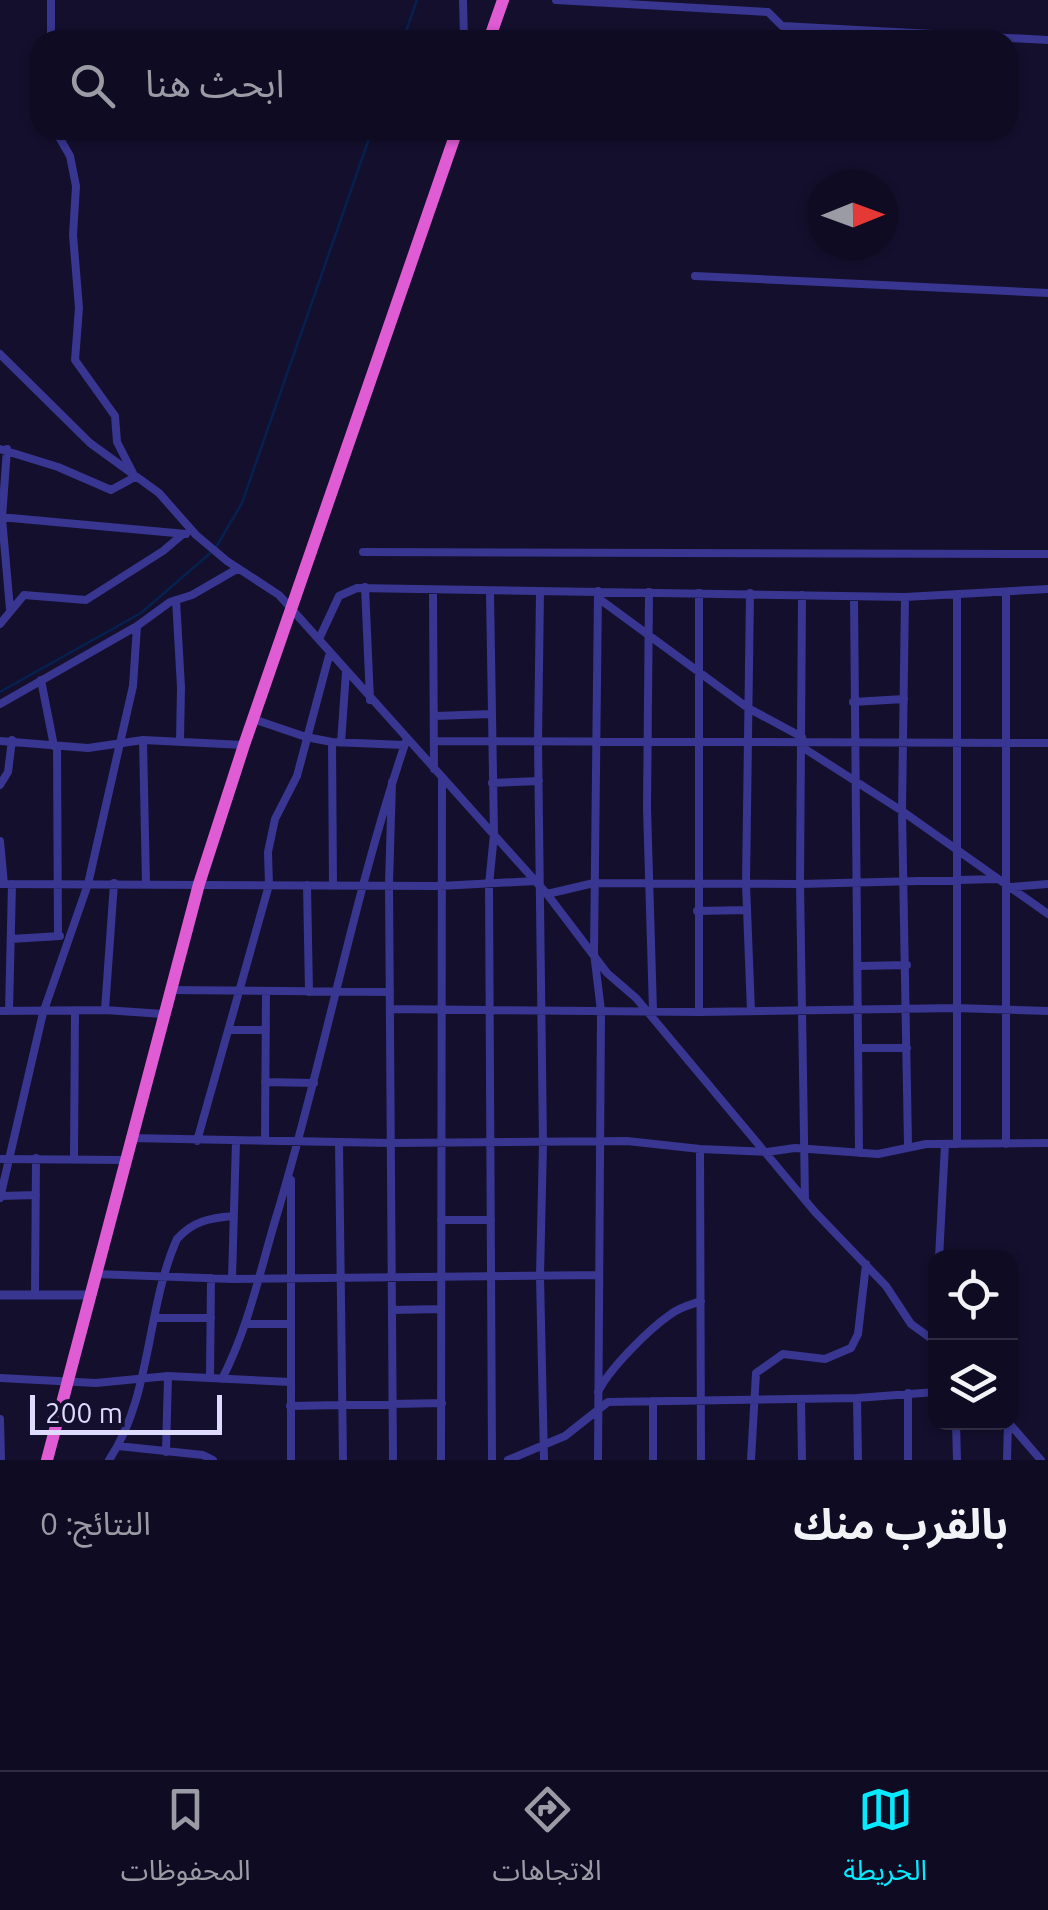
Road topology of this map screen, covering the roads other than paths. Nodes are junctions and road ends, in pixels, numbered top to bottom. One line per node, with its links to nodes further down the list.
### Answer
1 (51, 0): 5 (street)
2 (463, 0): 6 (street)
3 (503, 0): 7 (highway)
4 (556, 0): 8 (street)
5 (52, 30)
6 (464, 30)
7 (492, 30)
8 (858, 30)
9 (1018, 38): 10 (street)
10 (1048, 40)
11 (61, 140): 17 (street)
12 (454, 140): 40 (highway)
13 (695, 276): 14 (street)
14 (1048, 294)
15 (0, 354): 17 (street)
16 (3, 449): 17 (street); 18 (street)
17 (136, 477): 20 (street)
18 (1, 518): 19 (street); 39 (street)
19 (183, 534): 20 (street); 39 (street)
20 (196, 535): 23 (street)
21 (362, 552): 22 (street)
22 (1048, 554)
23 (237, 568): 38 (street); 40 (street)
24 (365, 588): 26 (street); 44 (street); 50 (street)
25 (1048, 590): 31 (street)
26 (433, 591): 27 (street); 55 (street)
27 (490, 592): 28 (street); 54 (street)
28 (540, 592): 32 (street); 70 (street)
29 (649, 592): 30 (street); 32 (street); 43 (street)
30 (698, 592): 33 (street); 46 (street)
31 (1006, 592): 34 (street); 76 (street)
32 (598, 594): 43 (street); 71 (street)
33 (750, 594): 35 (street); 53 (street)
34 (957, 594): 37 (street); 75 (street)
35 (802, 595): 36 (street); 72 (street)
36 (854, 596): 37 (street); 51 (street)
37 (904, 597): 49 (street)
38 (176, 600): 42 (street); 60 (street)
39 (10, 609): 41 (street)
40 (290, 610): 44 (street); 56 (highway)
41 (0, 624)
42 (137, 626): 48 (street); 67 (street)
43 (648, 635): 46 (street); 65 (street)
44 (319, 639): 45 (street)
45 (330, 652): 47 (street); 57 (street)
46 (697, 670): 53 (street); 66 (street)
47 (346, 672): 50 (street); 68 (street)
48 (42, 680): 52 (street); 79 (street)
49 (904, 699): 51 (street); 74 (street)
50 (370, 700): 69 (street)
51 (852, 702): 73 (street)
52 (0, 704)
53 (748, 708): 62 (street); 72 (street)
54 (491, 714): 55 (street); 61 (street)
55 (436, 716): 64 (street)
56 (252, 719): 57 (street); 78 (highway)
57 (306, 737): 68 (street); 108 (street)
58 (12, 740): 63 (street); 79 (street); 86 (street)
59 (143, 740): 60 (street); 67 (street); 100 (street)
60 (180, 740): 78 (street)
61 (491, 740): 64 (street); 70 (street); 85 (street)
62 (747, 740): 66 (street); 72 (street); 104 (street)
63 (0, 741)
64 (436, 741): 80 (street)
65 (647, 741): 66 (street); 71 (street); 95 (street)
66 (699, 741): 103 (street)
67 (120, 742): 79 (street); 98 (street)
68 (337, 742): 69 (street); 110 (street)
69 (406, 742): 80 (street); 84 (street)
70 (538, 742): 71 (street); 83 (street)
71 (596, 742): 94 (street)
72 (802, 742): 73 (street); 82 (street); 105 (street)
73 (853, 742): 74 (street); 82 (street)
74 (903, 742): 75 (street); 87 (street)
75 (957, 742): 76 (street); 90 (street)
76 (1008, 742): 77 (street); 106 (street)
77 (1048, 743)
78 (244, 745): 101 (highway)
79 (55, 746): 97 (street)
80 (434, 768): 81 (street)
81 (442, 777): 88 (street); 113 (street)
82 (855, 780): 87 (street); 92 (street)
83 (539, 781): 85 (street); 114 (street)
84 (392, 782): 102 (street); 112 (street)
85 (492, 782): 88 (street)
86 (0, 785)
87 (902, 811): 90 (street); 91 (street)
88 (494, 834): 111 (street); 114 (street)
89 (0, 841): 96 (street)
90 (957, 850): 93 (street); 106 (street)
91 (903, 881): 92 (street); 93 (street); 122 (street)
92 (856, 882): 105 (street); 123 (street)
93 (957, 882): 106 (street); 130 (street)
94 (594, 883): 95 (street); 114 (street); 121 (street)
95 (648, 883): 103 (street); 142 (street)
96 (5, 884): 97 (street); 120 (street)
97 (56, 884): 98 (street); 118 (street)
98 (88, 884): 99 (street); 119 (street)
99 (114, 884): 100 (street); 132 (street)
100 (146, 884): 101 (street)
101 (199, 884): 108 (street); 124 (highway)
102 (390, 884): 112 (street); 113 (street); 129 (street)
103 (697, 884): 104 (street); 116 (street)
104 (746, 884): 105 (street); 115 (street)
105 (800, 884): 137 (street)
106 (1005, 884): 107 (street); 117 (street); 140 (street)
107 (1048, 884)
108 (270, 885): 109 (street); 125 (street)
109 (307, 885): 110 (street); 127 (street)
110 (333, 885): 112 (street)
111 (490, 885): 113 (street); 114 (street); 134 (street)
112 (362, 886): 128 (street)
113 (440, 886): 133 (street)
114 (542, 888): 121 (street); 135 (street)
115 (747, 910): 116 (street); 146 (street)
116 (697, 911): 145 (street)
117 (1048, 914)
118 (58, 936): 119 (street); 120 (street)
119 (70, 937): 147 (street)
120 (11, 939): 144 (street)
121 (594, 953): 136 (street); 142 (street)
122 (907, 964): 123 (street); 139 (street)
123 (859, 966): 138 (street)
124 (169, 990): 125 (street); 148 (highway)
125 (241, 991): 126 (street); 149 (street)
126 (266, 991): 127 (street); 150 (street)
127 (309, 992): 128 (street)
128 (337, 992): 129 (street); 154 (street)
129 (390, 992): 131 (street)
130 (957, 1008): 139 (street); 140 (street); 168 (street)
131 (390, 1009): 133 (street); 162 (street)
132 (106, 1010): 141 (street); 148 (street)
133 (442, 1010): 134 (street); 161 (street)
134 (490, 1010): 135 (street); 165 (street)
135 (541, 1010): 136 (street); 166 (street)
136 (601, 1010): 142 (street); 163 (street)
137 (803, 1010): 138 (street); 146 (street); 172 (street)
138 (858, 1010): 139 (street); 151 (street)
139 (906, 1010): 152 (street)
140 (1007, 1010): 143 (street); 169 (street)
141 (75, 1011): 147 (street); 177 (street)
142 (650, 1011): 145 (street); 173 (street)
143 (1048, 1011)
144 (4, 1012): 147 (street)
145 (699, 1012): 146 (street)
146 (751, 1012)
147 (42, 1013): 175 (street)
148 (163, 1014): 155 (highway)
149 (230, 1030): 150 (street); 156 (street)
150 (266, 1030): 153 (street)
151 (858, 1048): 152 (street); 174 (street)
152 (907, 1048): 170 (street)
153 (265, 1082): 154 (street); 158 (street)
154 (314, 1083): 159 (street)
155 (130, 1138): 156 (street); 178 (highway)
156 (197, 1141): 157 (street)
157 (236, 1141): 158 (street); 183 (street)
158 (265, 1141): 159 (street)
159 (299, 1142): 160 (street); 179 (street)
160 (339, 1142): 162 (street); 190 (street)
161 (442, 1142): 162 (street); 165 (street); 184 (street)
162 (391, 1143): 191 (street)
163 (598, 1143): 166 (street); 171 (street); 189 (street)
164 (1048, 1143): 169 (street)
165 (490, 1144): 166 (street); 185 (street)
166 (543, 1144): 193 (street)
167 (945, 1144): 168 (street); 170 (street); 186 (street)
168 (958, 1144): 169 (street)
169 (1006, 1144)
170 (908, 1146): 174 (street)
171 (700, 1149): 173 (street); 203 (street)
172 (804, 1149): 173 (street); 174 (street); 182 (street)
173 (768, 1152): 182 (street)
174 (858, 1152)
175 (4, 1158): 176 (street); 181 (street)
176 (36, 1158): 177 (street); 180 (street)
177 (74, 1158): 178 (street)
178 (124, 1160): 188 (highway)
179 (290, 1170): 197 (street); 198 (street)
180 (36, 1195): 181 (street); 201 (street)
181 (0, 1197)
182 (806, 1200): 187 (street)
183 (233, 1216): 195 (street); 199 (street)
184 (442, 1220): 185 (street); 194 (street)
185 (490, 1220): 192 (street)
186 (940, 1250)
187 (866, 1264): 210 (street); 222 (street)
188 (95, 1274): 195 (street); 202 (highway)
189 (598, 1275): 193 (street); 220 (street)
190 (340, 1276): 191 (street); 198 (street); 228 (street)
191 (392, 1276): 194 (street); 205 (street)
192 (491, 1276): 193 (street); 194 (street); 247 (street)
193 (540, 1276): 235 (street)
194 (441, 1277): 204 (street)
195 (165, 1278): 196 (street); 206 (street)
196 (211, 1278): 199 (street); 207 (street)
197 (258, 1278): 198 (street); 199 (street); 208 (street)
198 (290, 1278): 209 (street)
199 (232, 1279)
200 (0, 1295): 201 (street)
201 (36, 1295): 202 (street)
202 (89, 1295): 216 (highway)
203 (701, 1301): 220 (street); 225 (street)
204 (441, 1309): 205 (street); 226 (street)
205 (392, 1310): 227 (street)
206 (155, 1318): 207 (street); 211 (street)
207 (210, 1318): 214 (street)
208 (247, 1324): 209 (street); 215 (street)
209 (289, 1324): 217 (street)
210 (932, 1340)
211 (141, 1376): 212 (street); 216 (street); 236 (street)
212 (168, 1376): 214 (street); 237 (street)
213 (0, 1378): 216 (street)
214 (210, 1378): 215 (street)
215 (222, 1379): 217 (street)
216 (67, 1380): 240 (highway)
217 (290, 1382): 229 (street)
218 (928, 1392): 219 (street)
219 (908, 1393): 221 (street); 256 (street)
220 (598, 1394): 230 (street)
221 (857, 1398): 223 (street); 255 (street)
222 (752, 1399): 223 (street); 225 (street); 253 (street)
223 (801, 1399): 254 (street)
224 (653, 1400): 225 (street); 230 (street); 251 (street)
225 (700, 1400): 252 (street)
226 (442, 1403): 227 (street); 246 (street)
227 (393, 1404): 228 (street); 245 (street)
228 (342, 1405): 229 (street); 244 (street)
229 (290, 1406): 243 (street)
230 (598, 1410): 235 (street); 250 (street)
231 (0, 1418): 239 (street)
232 (956, 1430): 257 (street)
233 (1008, 1430): 258 (street)
234 (1015, 1430): 259 (street)
235 (544, 1444): 248 (street); 249 (street)
236 (118, 1446): 238 (street); 241 (street)
237 (166, 1452): 238 (street); 242 (street)
238 (149, 1456)
239 (0, 1460)
240 (47, 1460)
241 (109, 1460)
242 (213, 1460)
243 (291, 1460)
244 (343, 1460)
245 (393, 1460)
246 (441, 1460)
247 (492, 1460)
248 (508, 1460)
249 (544, 1460)
250 (598, 1460)
251 (653, 1460)
252 (701, 1460)
253 (751, 1460)
254 (802, 1460)
255 (858, 1460)
256 (908, 1460)
257 (957, 1460)
258 (1007, 1460)
259 (1041, 1460)

